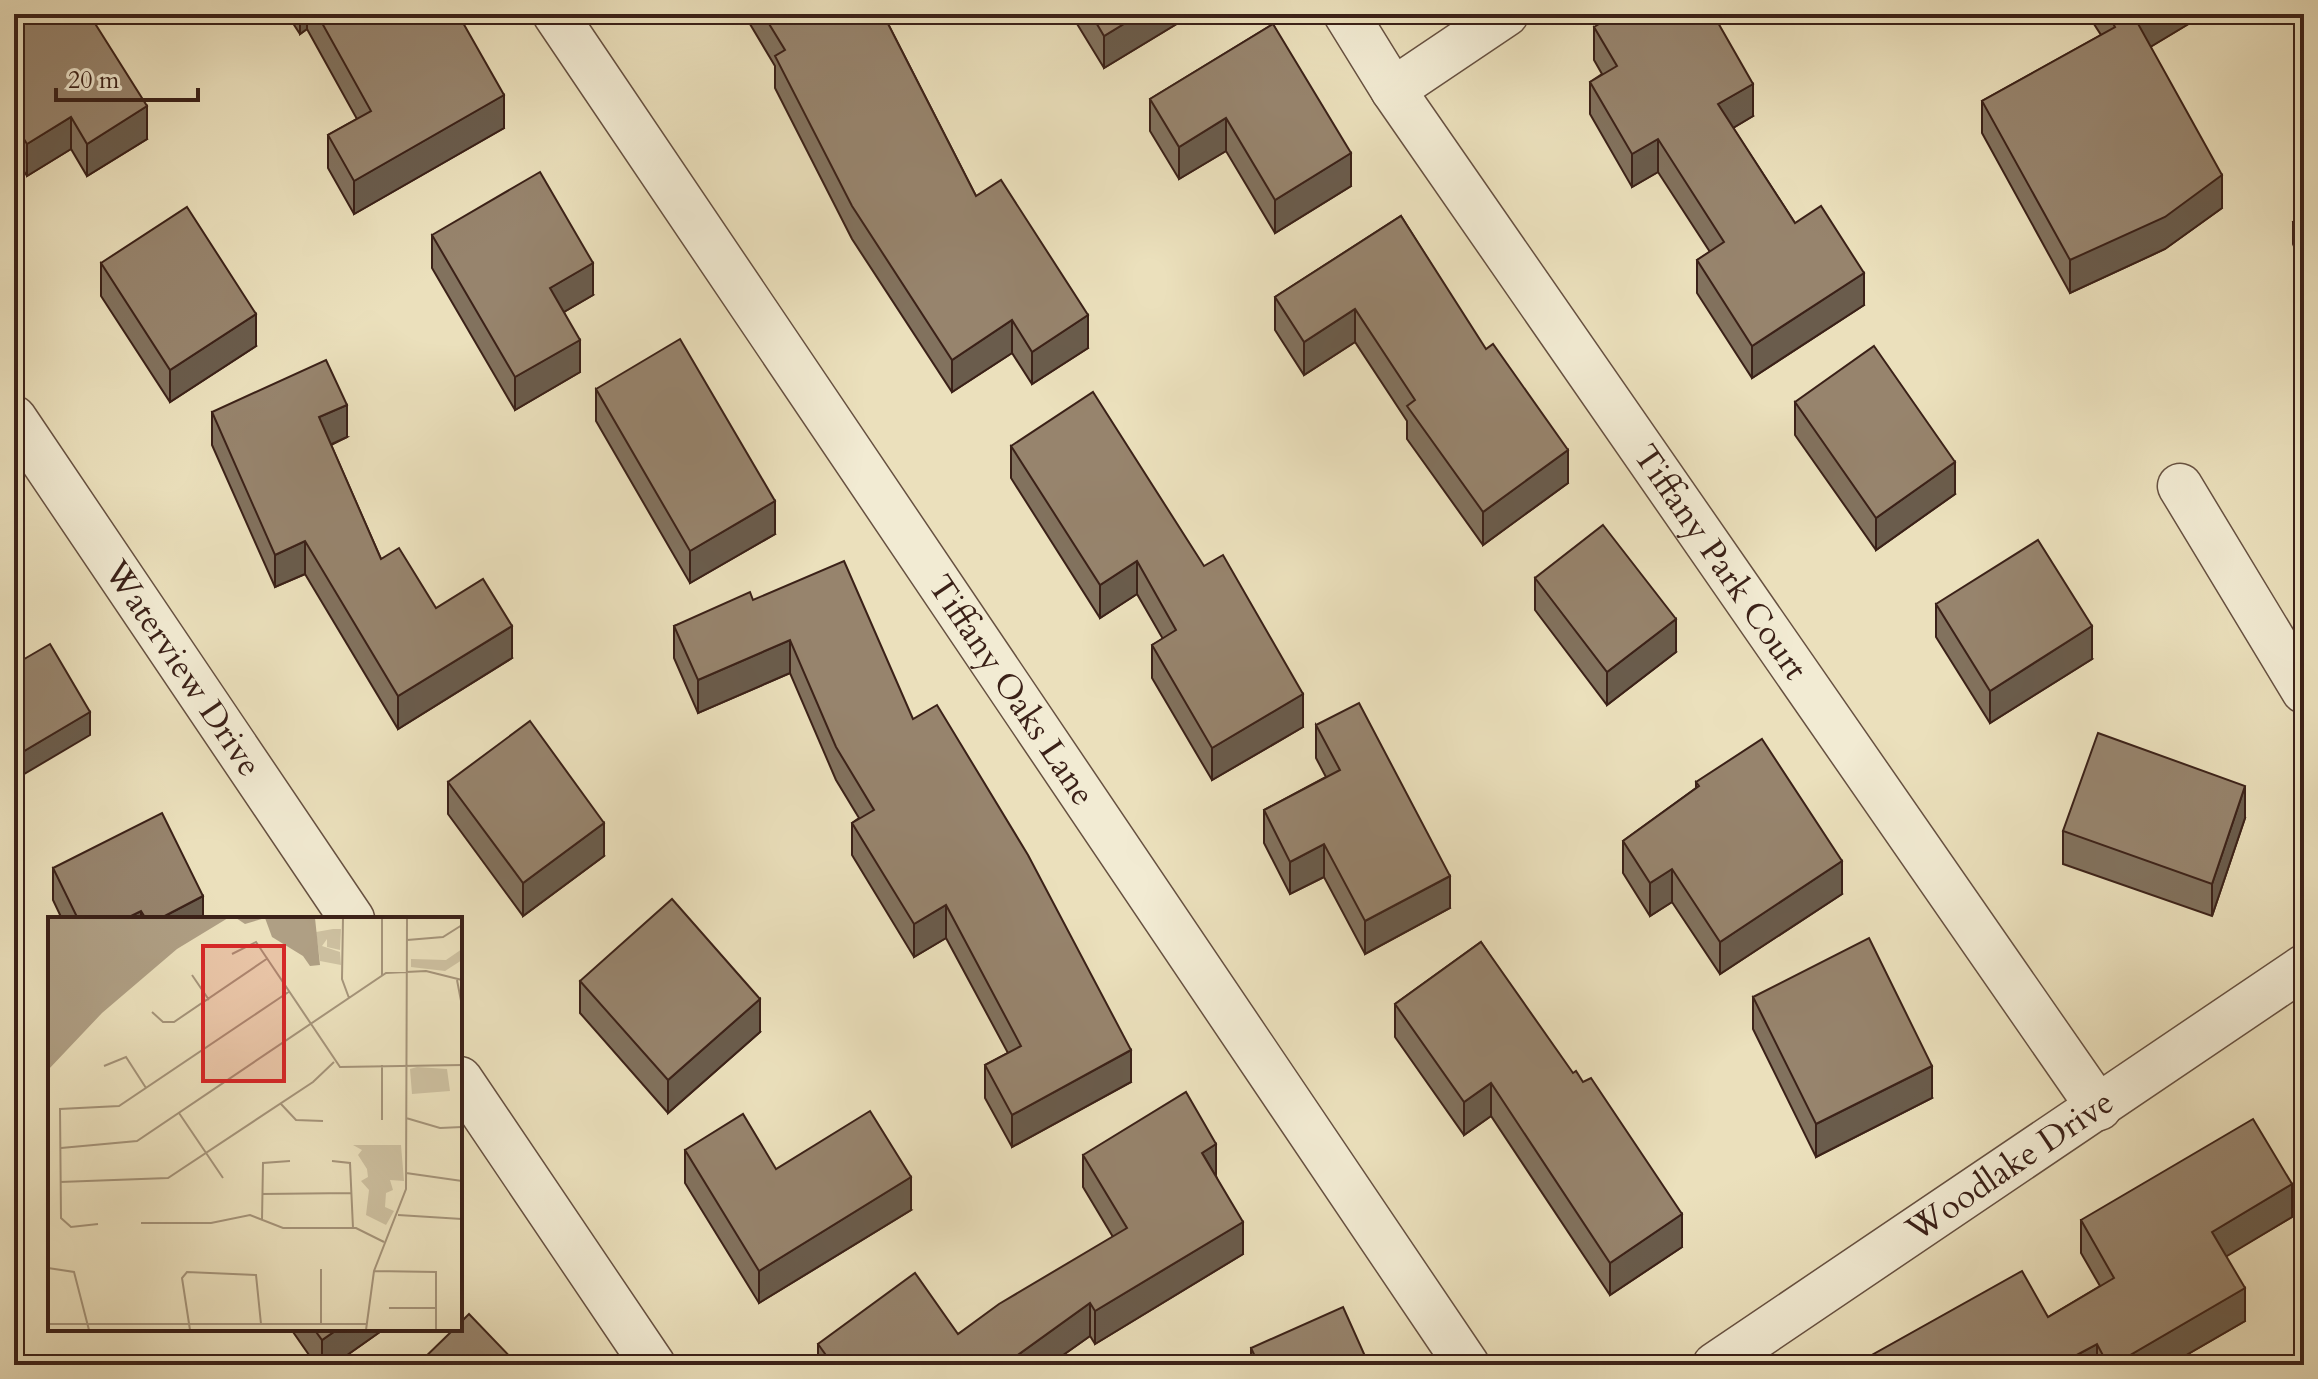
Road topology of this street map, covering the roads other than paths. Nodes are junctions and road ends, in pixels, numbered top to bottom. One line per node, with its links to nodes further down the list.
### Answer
1 (555, 14): 13 (street, Tiffany Oaks Lane)
2 (1346, 14): 4 (street, Tiffany Park Court)
3 (1506, 14): 4 (street)
4 (1393, 90): 11 (street, Tiffany Park Court)
5 (14, 418): 8 (street, Waterview Drive)
6 (2180, 486): 7 (street)
7 (2304, 691)
8 (351, 917)
9 (2304, 967): 11 (street, Woodlake Drive)
10 (462, 1082): 12 (street)
11 (2099, 1108): 14 (street, Woodlake Drive)
12 (653, 1365)
13 (1467, 1365)
14 (1715, 1365)

